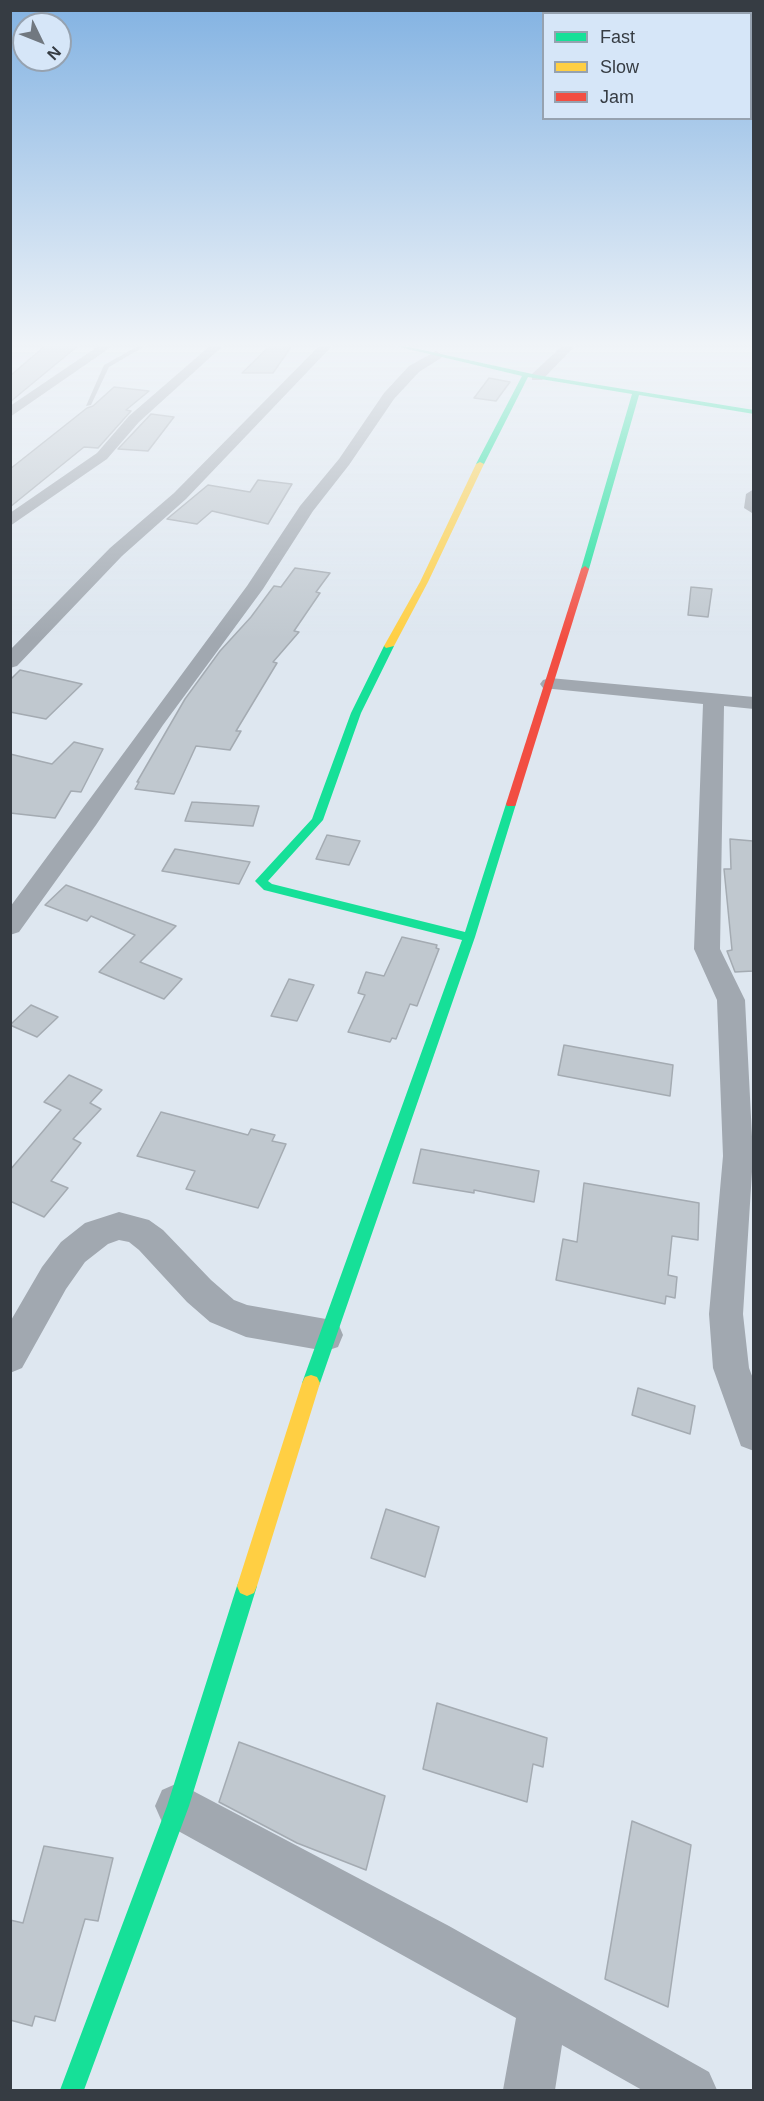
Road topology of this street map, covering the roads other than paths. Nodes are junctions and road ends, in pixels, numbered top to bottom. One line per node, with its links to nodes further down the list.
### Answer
1 (113, 443): 6 (street)
2 (232, 443): 7 (street)
3 (357, 443): 12 (street)
4 (490, 443): 13 (street)
5 (621, 443): 8 (street)
6 (10, 521)
7 (10, 662)
8 (549, 684): 10 (street); 13 (street)
9 (753, 692): 10 (street)
10 (722, 700): 11 (street); 16 (street)
11 (753, 703)
12 (10, 926)
13 (469, 937): 14 (street)
14 (326, 1335): 15 (street); 17 (street)
15 (10, 1356)
16 (753, 1433)
17 (178, 1806): 18 (street); 19 (street)
18 (543, 2006): 20 (street); 21 (street)
19 (72, 2091)
20 (530, 2091)
21 (691, 2091)

